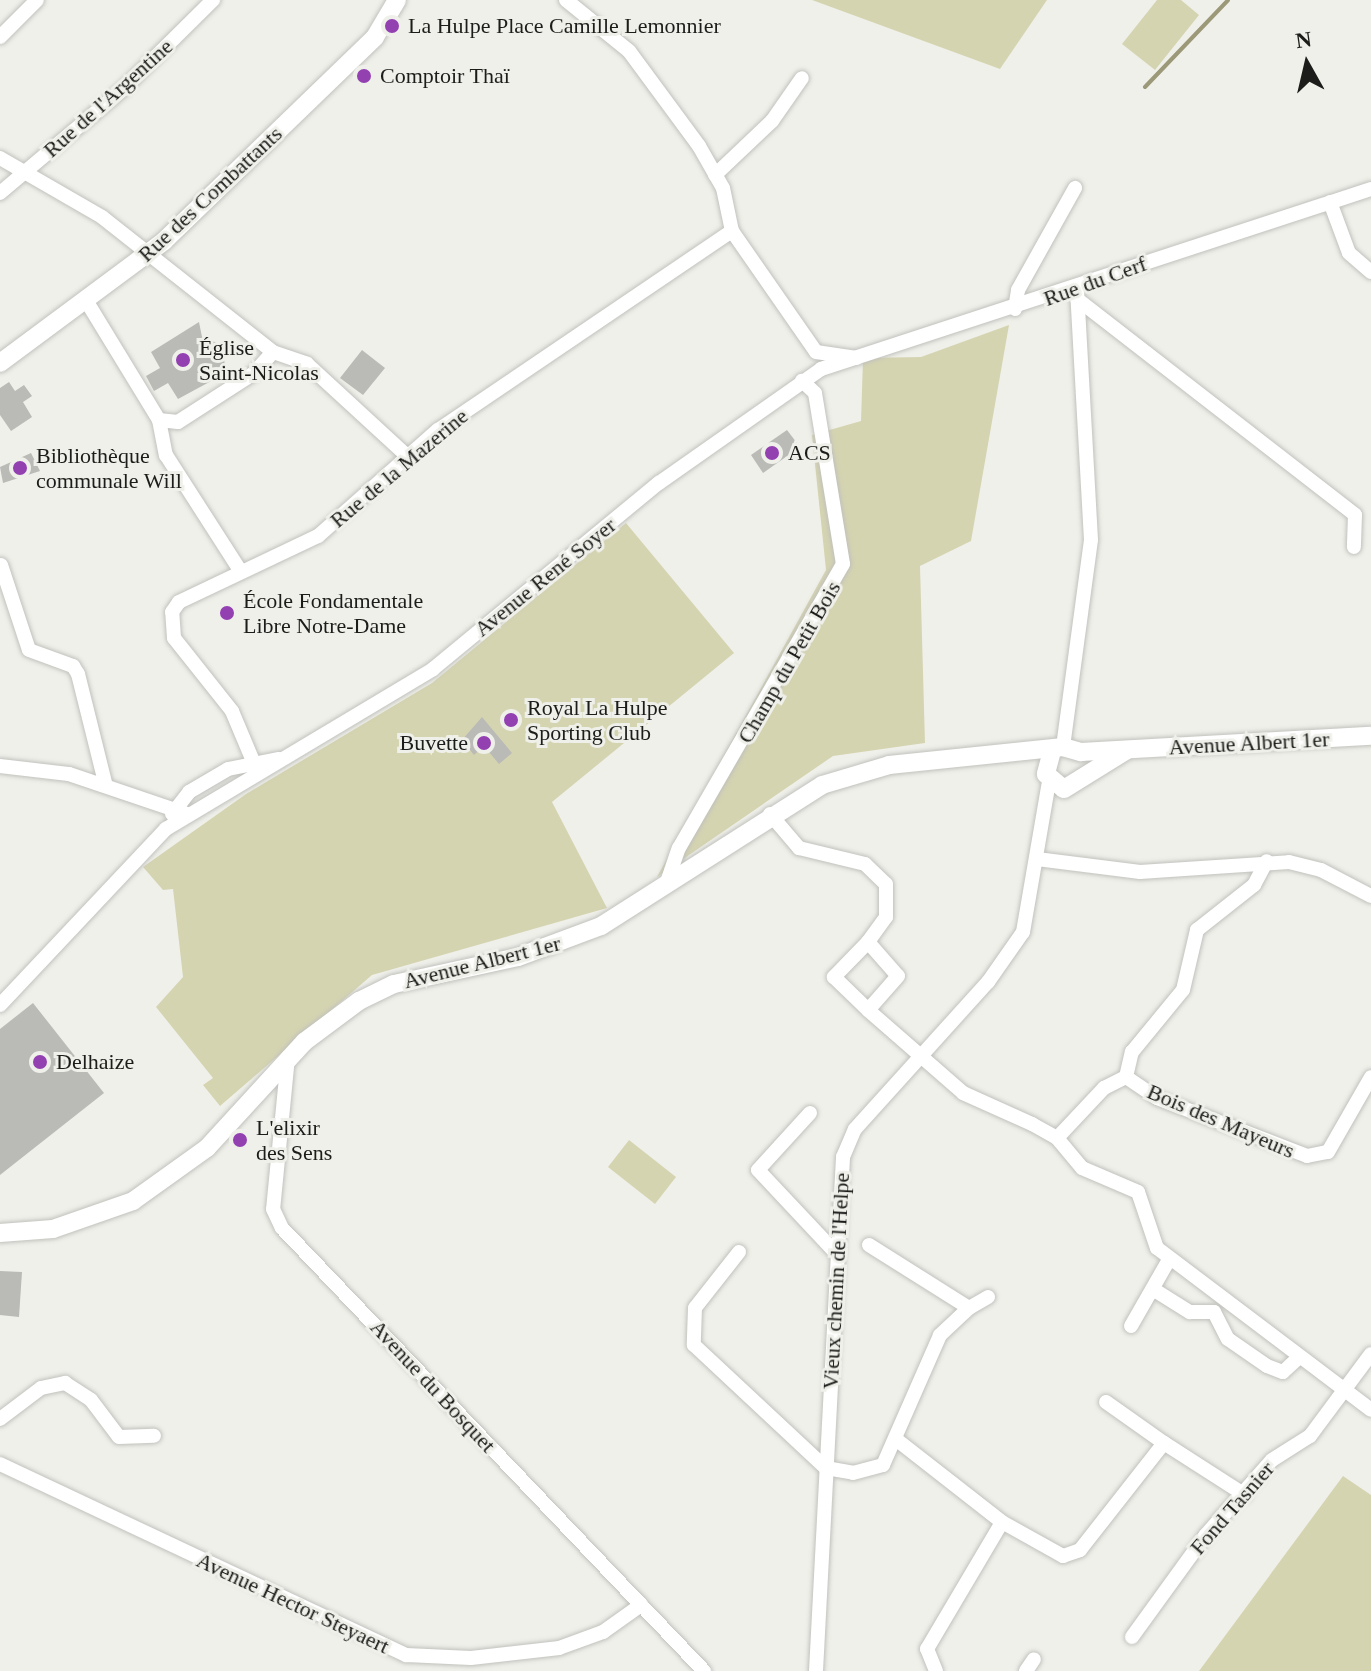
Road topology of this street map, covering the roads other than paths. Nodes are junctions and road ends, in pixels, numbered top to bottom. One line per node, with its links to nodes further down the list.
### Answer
1 (37, 0): 5 (street)
2 (213, 0): 8 (street, Rue de l'Argentine)
3 (566, 0): 9 (street)
4 (398, 3): 15 (main road, Rue des Combattants)
5 (0, 37)
6 (802, 78): 9 (street)
7 (0, 158): 8 (street)
8 (24, 172): 12 (street, Rue de l'Argentine); 15 (street)
9 (715, 175): 14 (street)
10 (1075, 188): 19 (street)
11 (1371, 189): 13 (street, Rue du Cerf)
12 (0, 193)
13 (1330, 202): 16 (street); 17 (street, Rue du Cerf)
14 (732, 231): 21 (street); 25 (street, Rue de la Mazerine)
15 (149, 254): 18 (main road, Rue des Combattants); 20 (street)
16 (1371, 272)
17 (1077, 294): 19 (street, Rue du Cerf); 26 (street, Rue du Cerf); 31 (street, Vieux chemin de l'Helpe)
18 (87, 302): 22 (main road, Rue des Combattants); 24 (street)
19 (1015, 309): 21 (street, Rue du Cerf)
20 (273, 352): 24 (street); 25 (street)
21 (824, 360): 23 (street, Avenue René Soyer)
22 (0, 363)
23 (802, 381): 33 (street, Avenue René Soyer); 40 (street, Champ du Petit Bois)
24 (159, 420): 28 (street)
25 (408, 457): 28 (street, Rue de la Mazerine)
26 (1354, 547)
27 (1, 565): 35 (street)
28 (241, 572): 33 (street, Rue de la Mazerine)
29 (1371, 736): 30 (main road, Avenue Albert 1er)
30 (1127, 750): 31 (main road, Avenue Albert 1er); 34 (main road, Avenue Albert 1er)
31 (1059, 764): 34 (main road); 34 (main road, Avenue Albert 1er); 37 (main road, Avenue Albert 1er); 38 (street, Vieux chemin de l'Helpe)
32 (0, 766): 35 (street)
33 (256, 768): 36 (street, Avenue René Soyer)
34 (1086, 774)
35 (106, 786): 36 (street)
36 (182, 810): 43 (street, Avenue René Soyer)
37 (770, 814): 40 (main road, Avenue Albert 1er); 42 (street)
38 (1037, 859): 39 (street); 45 (street, Vieux chemin de l'Helpe)
39 (1267, 861): 41 (street); 47 (street)
40 (666, 885): 46 (main road, Avenue Albert 1er)
41 (1371, 896)
42 (868, 942): 44 (street); 44 (street)
43 (0, 1005)
44 (868, 1010): 45 (street)
45 (919, 1056): 50 (street); 54 (street, Vieux chemin de l'Helpe)
46 (288, 1057): 51 (main road, Avenue Albert 1er); 75 (street, Avenue du Bosquet)
47 (1126, 1077): 48 (street, Bois des Mayeurs); 50 (street)
48 (1371, 1077)
49 (810, 1113): 54 (street)
50 (1057, 1138): 55 (street)
51 (0, 1233)
52 (869, 1245): 59 (street)
53 (739, 1252): 72 (street)
54 (836, 1253): 72 (street, Vieux chemin de l'Helpe)
55 (1170, 1258): 56 (street); 58 (street)
56 (1156, 1291): 60 (street); 61 (street)
57 (988, 1297): 59 (street)
58 (1221, 1298): 60 (street); 63 (street)
59 (969, 1308): 69 (street)
60 (1214, 1312): 63 (street)
61 (1131, 1326)
62 (1371, 1354): 64 (street, Fond Tasnier)
63 (1297, 1359): 64 (street)
64 (1344, 1392): 66 (street); 73 (street, Fond Tasnier)
65 (1106, 1402): 70 (street)
66 (1371, 1410)
67 (0, 1419): 68 (street)
68 (154, 1436)
69 (897, 1440): 72 (street); 74 (street)
70 (1164, 1443): 73 (street); 74 (street)
71 (0, 1464): 75 (street, Avenue Hector Steyaert)
72 (826, 1468): 78 (street, Vieux chemin de l'Helpe)
73 (1245, 1495): 76 (street, Fond Tasnier)
74 (1002, 1522): 79 (street)
75 (641, 1605): 77 (street, Avenue du Bosquet)
76 (1132, 1637)
77 (704, 1671)
78 (816, 1671)
79 (936, 1671)

